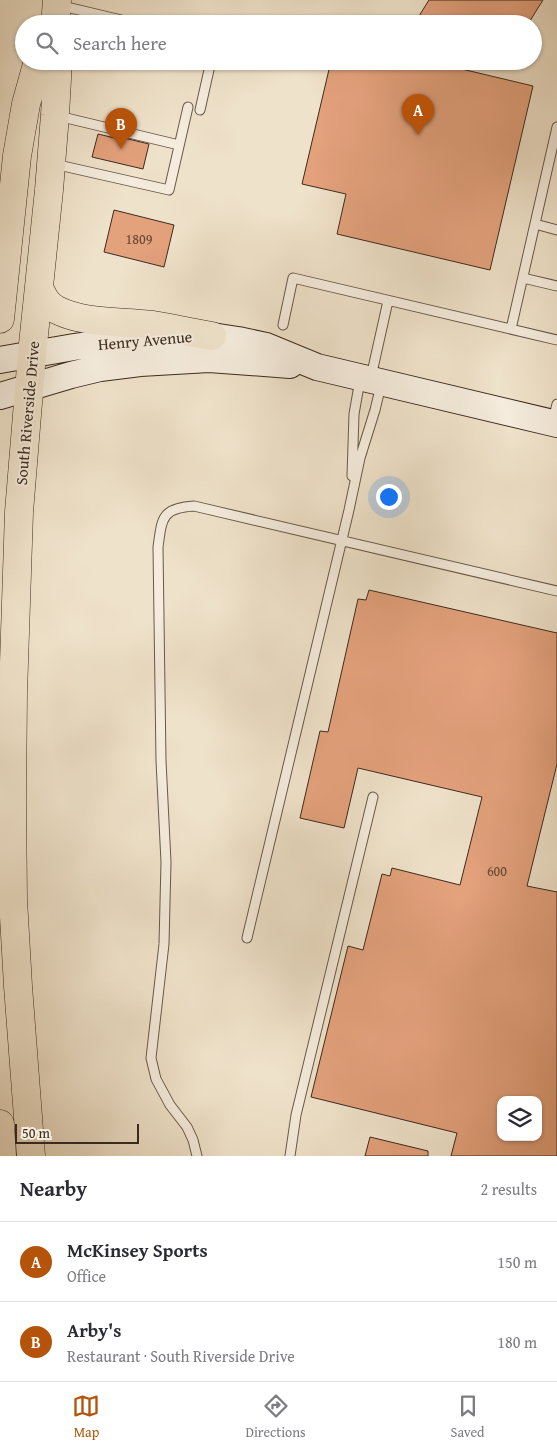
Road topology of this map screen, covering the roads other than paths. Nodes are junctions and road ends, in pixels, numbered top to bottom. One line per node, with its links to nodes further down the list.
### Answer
1 (56, 13): 2 (lane)
2 (71, 15)
3 (35, 70): 12 (main road)
4 (58, 70): 8 (main road, South Riverside Drive)
5 (209, 70): 7 (lane)
6 (188, 107): 10 (lane)
7 (200, 110)
8 (55, 115): 10 (lane); 11 (main road, South Riverside Drive)
9 (557, 127): 14 (lane)
10 (180, 145): 11 (lane)
11 (52, 163): 17 (main road, South Riverside Drive)
12 (15, 176): 13 (street); 20 (main road)
13 (0, 212)
14 (535, 224): 15 (lane); 16 (lane)
15 (557, 230)
16 (523, 278): 18 (lane); 22 (lane)
17 (39, 286): 23 (main road); 25 (main road, South Riverside Drive)
18 (557, 286)
19 (388, 300): 21 (lane); 22 (lane); 28 (lane)
20 (0, 319)
21 (283, 325)
22 (511, 329): 24 (lane)
23 (212, 336): 25 (street, Henry Avenue); 27 (street, Henry Avenue)
24 (557, 340)
25 (32, 354): 26 (street, Henry Avenue); 29 (main road, South Riverside Drive)
26 (0, 360)
27 (317, 367): 28 (street, Henry Avenue); 29 (street, Henry Avenue)
28 (371, 380): 31 (street, Henry Avenue); 32 (lane); 32 (lane)
29 (29, 387): 30 (street, Henry Avenue); 39 (main road, South Riverside Drive)
30 (0, 396)
31 (556, 417)
32 (352, 493): 33 (lane)
33 (342, 541): 34 (lane); 36 (lane); 40 (lane)
34 (557, 591)
35 (373, 797): 41 (lane)
36 (247, 938)
37 (0, 1124): 38 (main road)
38 (2, 1156)
39 (31, 1156)
40 (197, 1156)
41 (290, 1156)

